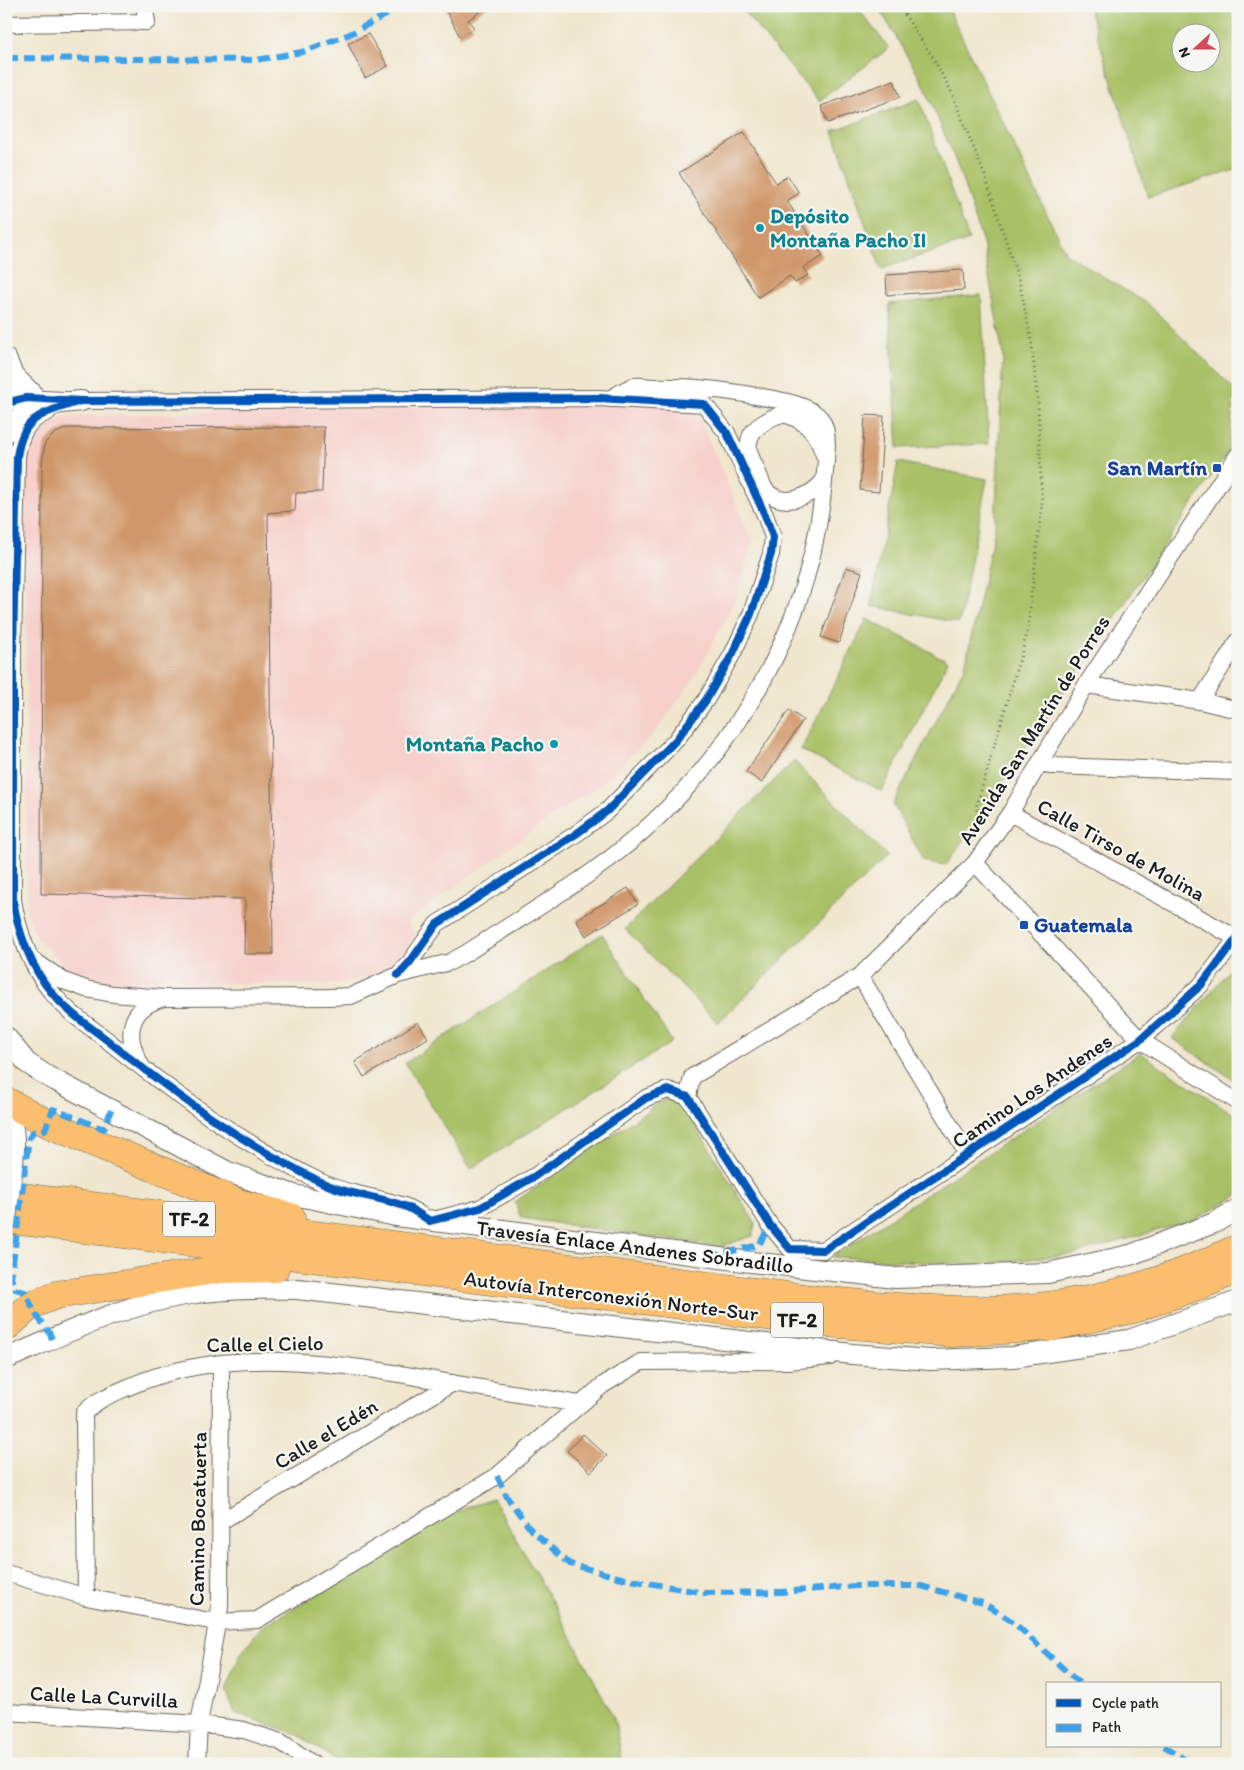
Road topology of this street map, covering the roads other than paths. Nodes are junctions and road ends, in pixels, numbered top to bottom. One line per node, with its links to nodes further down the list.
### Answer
1 (144, 6): 2 (street)
2 (6, 24)
3 (6, 359): 5 (street)
4 (6, 386): 5 (street)
5 (28, 390): 8 (street)
6 (610, 399): 7 (street); 8 (street); 13 (street)
7 (633, 400): 12 (street); 25 (street)
8 (81, 401): 9 (street); 10 (street); 24 (street)
9 (6, 403)
10 (6, 432)
11 (1238, 455): 16 (street, Avenida San Martín de Porres)
12 (751, 457): 13 (street); 14 (street)
13 (826, 462): 14 (street)
14 (824, 480): 25 (street)
15 (1238, 641): 17 (street)
16 (1086, 685): 17 (street); 19 (street, Avenida San Martín de Porres)
17 (1200, 701): 18 (street)
18 (1238, 710)
19 (1042, 761): 20 (street); 21 (street, Avenida San Martín de Porres)
20 (1238, 772)
21 (1010, 813): 22 (street, Avenida San Martín de Porres); 23 (street, Calle Tirso de Molina)
22 (977, 860): 26 (street, Avenida San Martín de Porres); 29 (street)
23 (1237, 938): 29 (street, Camino Los Andenes)
24 (32, 960): 27 (street); 30 (street)
25 (398, 975): 27 (street)
26 (860, 976): 31 (street, Avenida San Martín de Porres); 35 (street)
27 (164, 998): 30 (street)
28 (6, 1037): 39 (street, Travesía Enlace Andenes Sobradillo)
29 (1140, 1040): 33 (street); 35 (street, Camino Los Andenes)
30 (143, 1069): 39 (street)
31 (688, 1097): 35 (street, Camino Los Andenes); 39 (street)
32 (6, 1102): 40 (highway)
33 (1238, 1102)
34 (6, 1105): 36 (street)
35 (968, 1155)
36 (9, 1189): 38 (street, bridge); 40 (highway, Autovía Interconexión Norte-Sur / TF-2)
37 (1238, 1208): 39 (street, Travesía Enlace Andenes Sobradillo)
38 (6, 1220): 42 (highway, Autovía Interconexión Norte-Sur / TF-2)
39 (430, 1221)
40 (372, 1242): 41 (highway, Autovía Interconexión Norte-Sur / TF-2)
41 (1238, 1248)
42 (350, 1263): 43 (highway, Autovía Interconexión Norte-Sur / TF-2); 45 (highway)
43 (1238, 1268)
44 (1238, 1301): 46 (street)
45 (6, 1327)
46 (852, 1354): 47 (street); 50 (street)
47 (6, 1359)
48 (221, 1363): 49 (street, Calle el Cielo); 51 (street, Camino Bocatuerta); 53 (street, Calle el Cielo)
49 (453, 1383): 50 (street, Calle el Cielo); 51 (street, Calle el Edén)
50 (578, 1404): 54 (street)
51 (220, 1522): 54 (street, Camino Bocatuerta)
52 (6, 1573): 53 (street)
53 (86, 1597): 54 (street)
54 (215, 1622): 56 (street, Camino Bocatuerta)
55 (6, 1712): 56 (street, Calle La Curvilla)
56 (199, 1724): 57 (street, Camino Bocatuerta); 58 (street, Calle La Curvilla)
57 (197, 1764)
58 (313, 1764)

